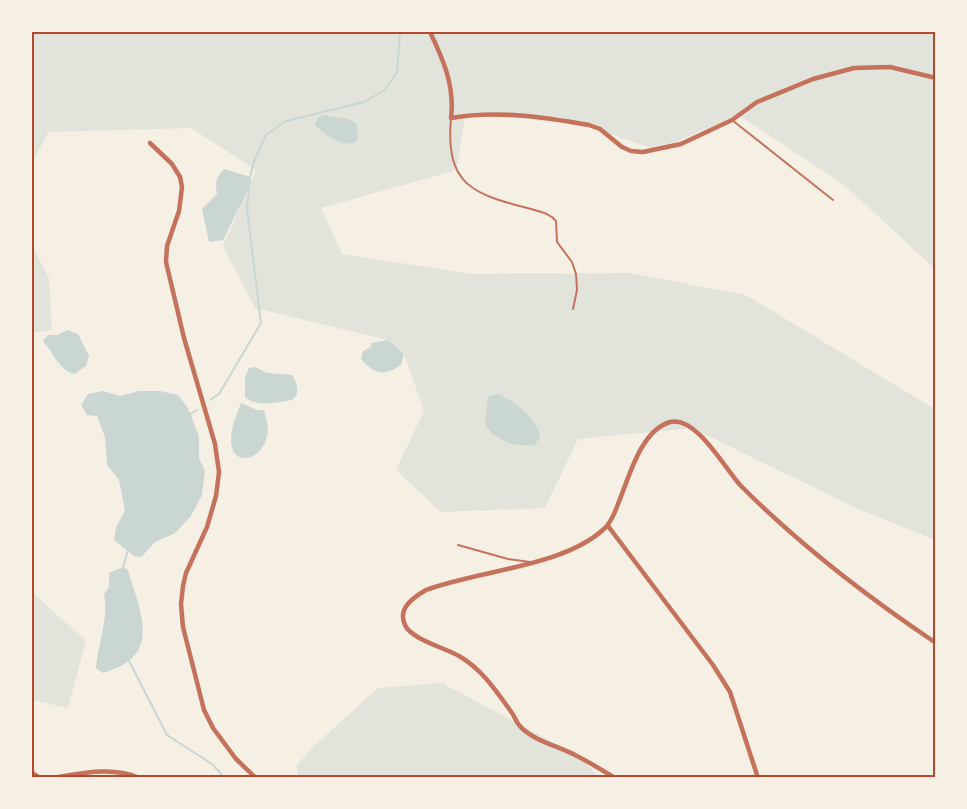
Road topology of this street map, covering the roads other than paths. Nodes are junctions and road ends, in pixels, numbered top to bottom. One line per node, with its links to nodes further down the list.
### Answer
1 (430, 32): 3 (street)
2 (936, 78): 4 (street)
3 (451, 118): 4 (street); 7 (lane)
4 (732, 120): 6 (lane)
5 (150, 143): 16 (street)
6 (833, 200)
7 (573, 309)
8 (608, 526): 10 (street); 11 (street); 18 (street)
9 (458, 545): 10 (lane)
10 (533, 562): 17 (street)
11 (936, 643)
12 (32, 773): 13 (street)
13 (40, 777)
14 (52, 777): 15 (street)
15 (140, 777)
16 (256, 777)
17 (615, 777)
18 (758, 777)

